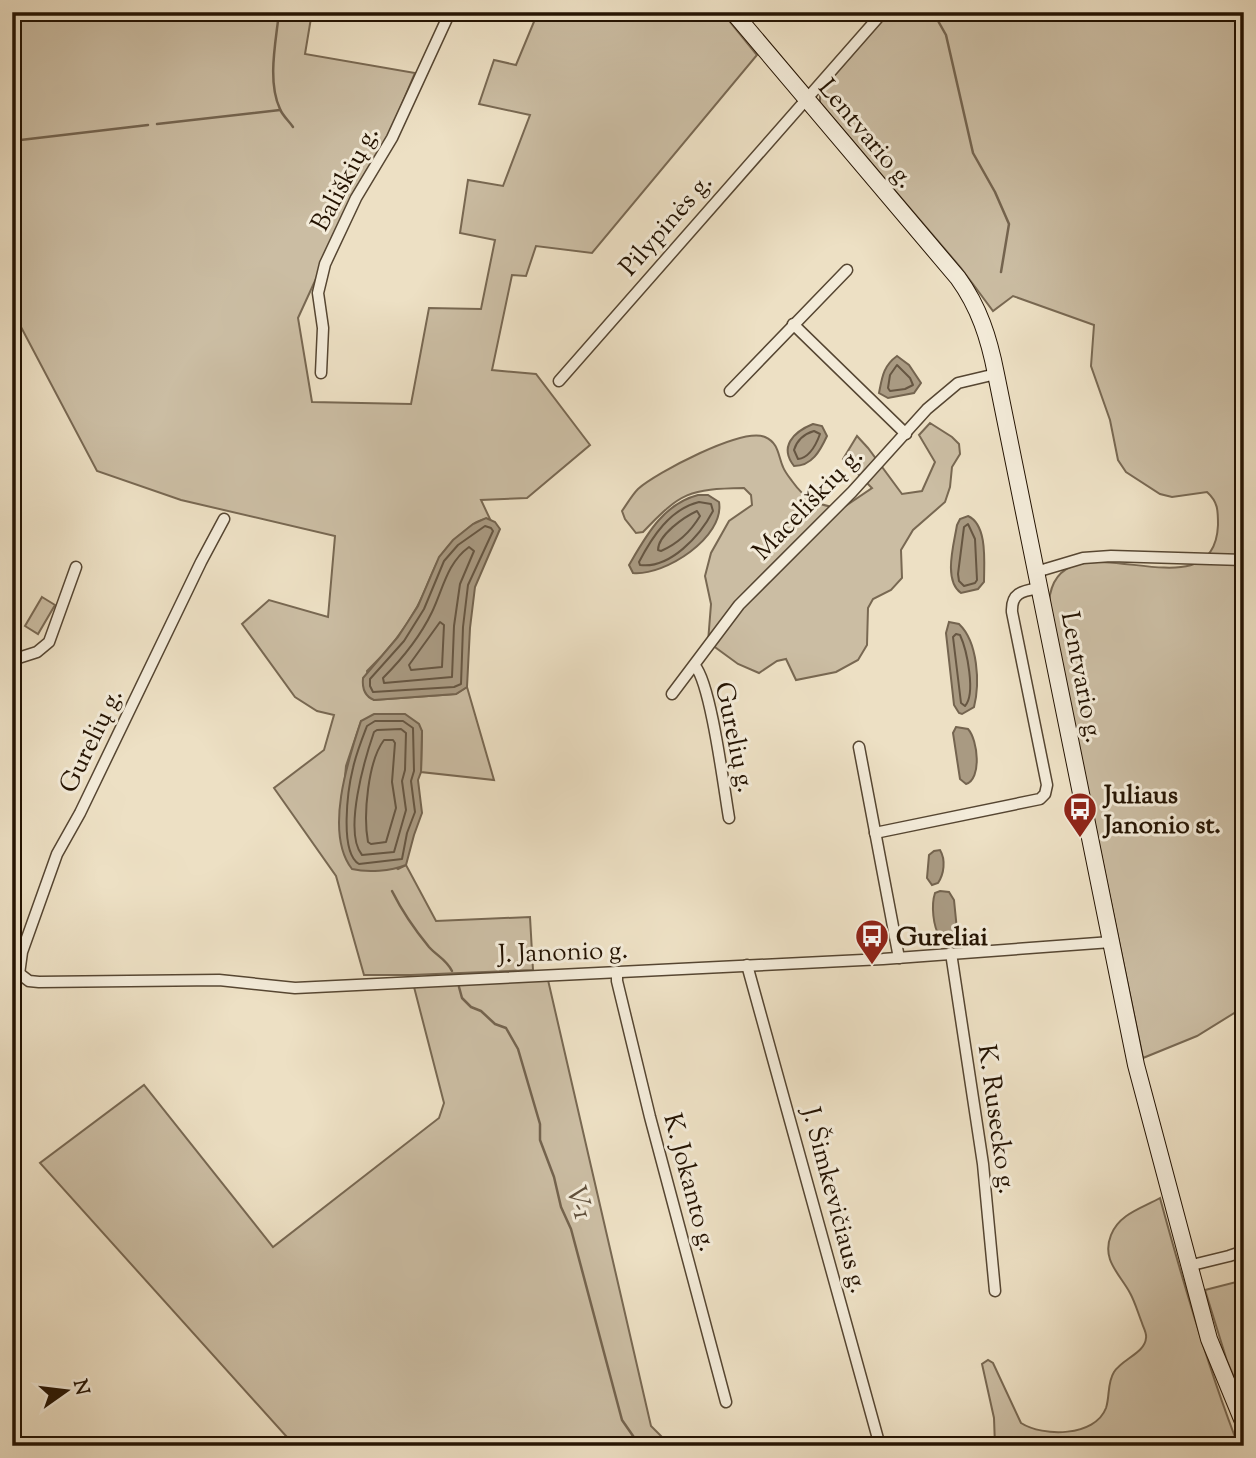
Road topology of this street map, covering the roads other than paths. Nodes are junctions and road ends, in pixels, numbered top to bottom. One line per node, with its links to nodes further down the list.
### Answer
1 (450, 12): 7 (street, Bališkių g.)
2 (733, 12): 4 (main road, Lentvario g.)
3 (883, 12): 4 (street, Pilypinės g.)
4 (807, 99): 8 (main road, Lentvario g.); 9 (street, Pilypinės g.)
5 (847, 270): 6 (street)
6 (793, 324): 10 (street); 11 (street)
7 (321, 373)
8 (996, 374): 11 (street, Maceliškių g.); 15 (main road, Lentvario g.)
9 (559, 381)
10 (730, 390)
11 (906, 433): 17 (street, Maceliškių g.)
12 (224, 519): 26 (street, Gurelių g.)
13 (1244, 560): 15 (street)
14 (75, 567): 16 (street)
15 (1038, 580): 21 (street); 22 (main road, Lentvario g.)
16 (12, 660)
17 (695, 666): 18 (street, Maceliškių g.); 20 (street, Gurelių g.)
18 (672, 694)
19 (859, 747): 21 (street)
20 (729, 818)
21 (875, 833): 24 (street)
22 (1111, 942): 23 (street, J. Janonio g.); 30 (main road, Lentvario g.)
23 (951, 954): 24 (street, J. Janonio g.); 31 (street, K. Rusecko g.)
24 (899, 958): 25 (street, J. Janonio g.)
25 (747, 965): 27 (street, J. Janonio g.); 34 (street, J. Šimkevičiaus g.)
26 (16, 971): 27 (street, J. Janonio g.); 28 (street, Gurelių g.)
27 (617, 972): 32 (street, K. Jokanto g.)
28 (12, 986)
29 (1244, 1251): 30 (street)
30 (1188, 1266): 33 (main road, Lentvario g.)
31 (995, 1291)
32 (726, 1402)
33 (1244, 1424)
34 (880, 1446)

